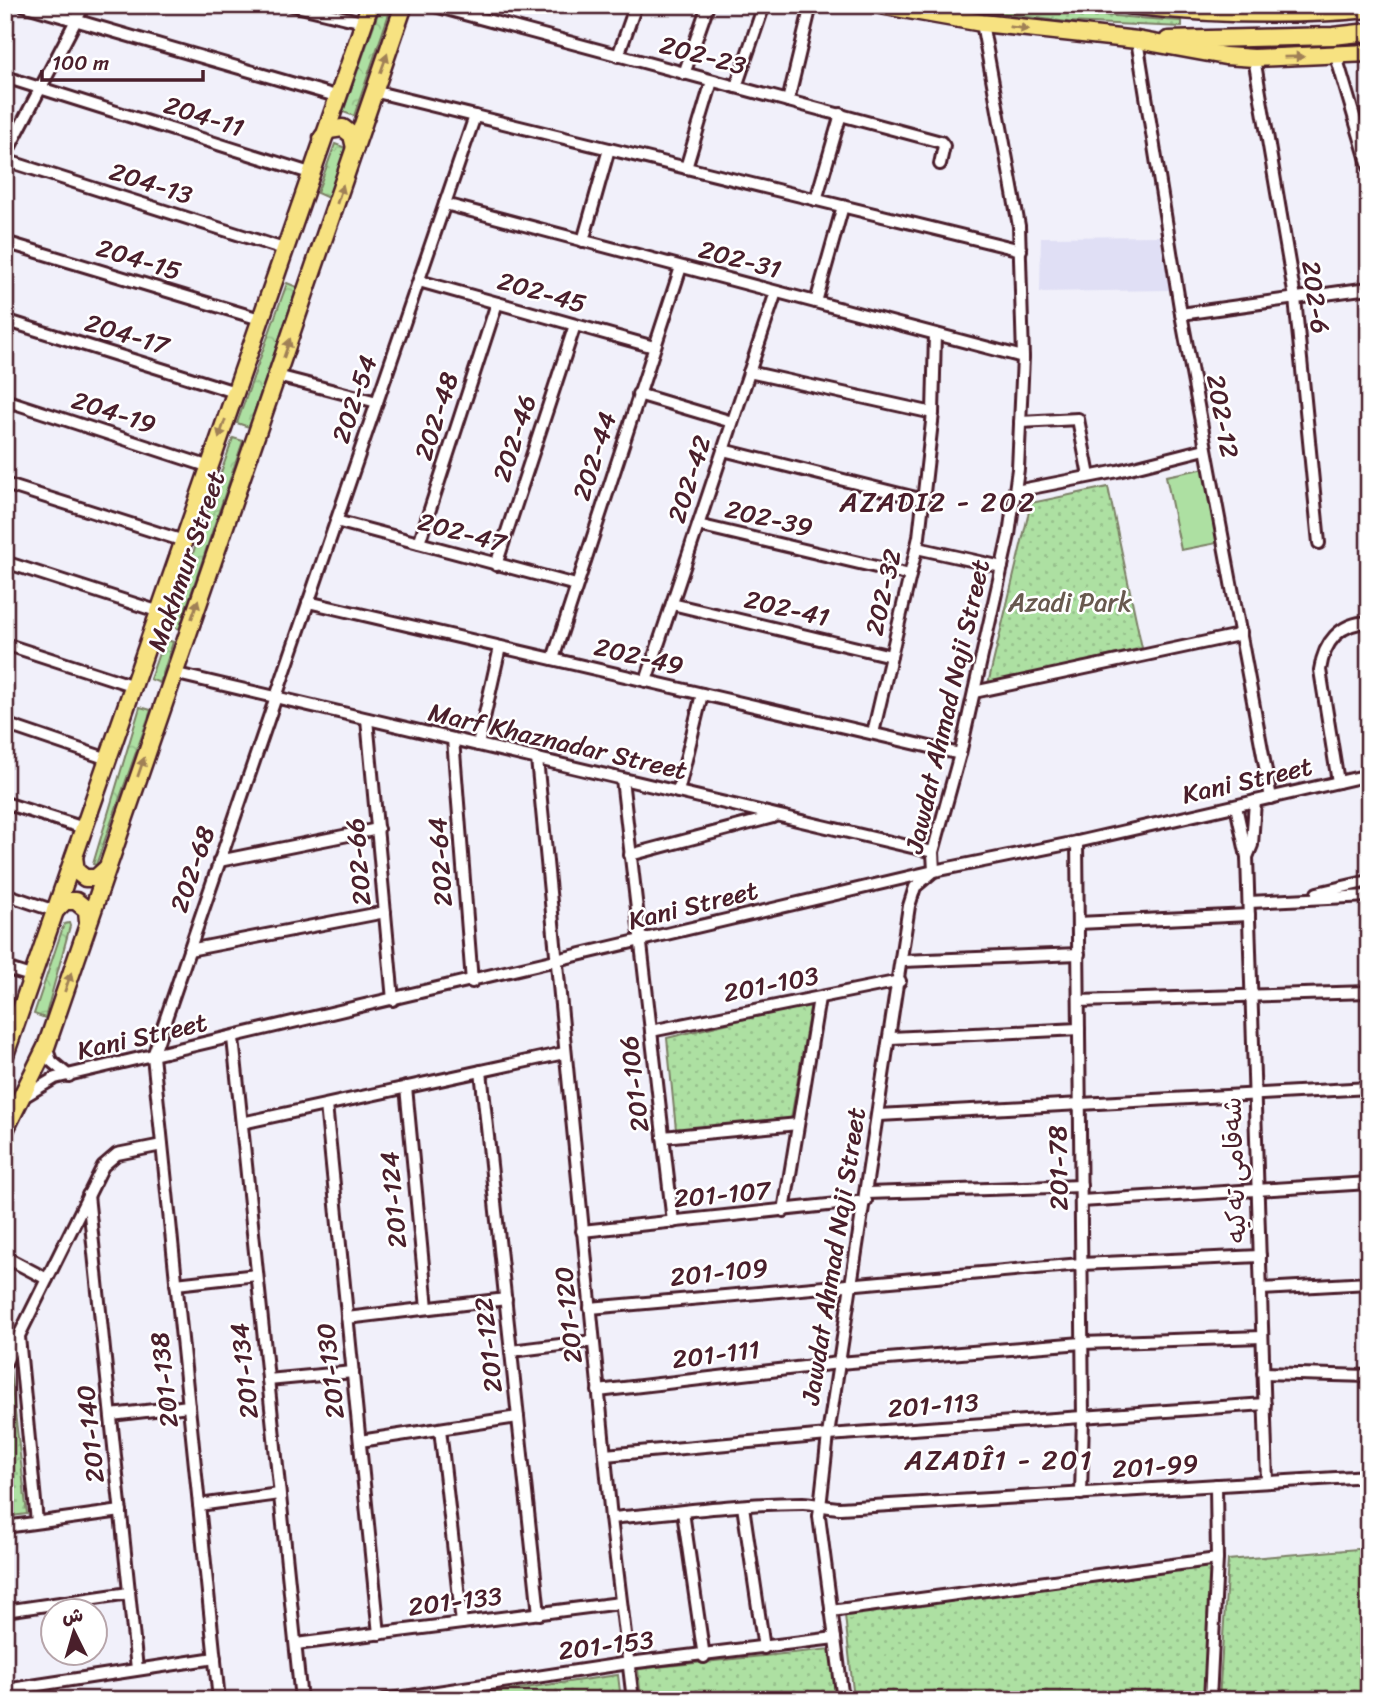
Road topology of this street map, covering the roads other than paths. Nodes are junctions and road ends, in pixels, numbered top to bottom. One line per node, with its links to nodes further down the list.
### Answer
1 (23, 5): 14 (street)
2 (83, 5): 14 (street)
3 (292, 5): 15 (street)
4 (370, 5): 15 (highway, Makhmur Street)
5 (404, 5): 28 (highway, Makhmur Street, one-way to 5)
6 (431, 5): 20 (street, 202-23)
7 (636, 5): 20 (street)
8 (708, 5): 23 (street)
9 (764, 5): 26 (street)
10 (811, 5): 30 (street)
11 (880, 5): 16 (highway)
12 (1127, 5): 13 (highway)
13 (1369, 9)
14 (75, 22): 27 (street); 29 (street)
15 (363, 22): 29 (highway, Makhmur Street)
16 (982, 23): 18 (highway, one-way to 18); 47 (street, Jawdat Ahmad Naji Street)
17 (1369, 32): 18 (highway)
18 (1137, 40): 22 (highway); 55 (street, 202-12)
19 (1369, 53): 21 (highway)
20 (618, 56): 23 (street, 202-23)
21 (1336, 56): 22 (highway, one-way to 21); 38 (street)
22 (1254, 58): 52 (street, 202-6)
23 (684, 74): 25 (street, 202-23)
24 (5, 77): 27 (street, 204-11)
25 (712, 81): 26 (street, 202-23); 39 (street)
26 (736, 87): 30 (street, 202-23)
27 (40, 88): 36 (street); 40 (street, 204-11)
28 (373, 91): 32 (street); 35 (highway, Makhmur Street)
29 (336, 96): 33 (highway, Makhmur Street)
30 (788, 101): 31 (street, 202-23)
31 (841, 114): 37 (street, 202-23); 41 (street)
32 (475, 116): 34 (street); 42 (street, 202-54)
33 (321, 141): 35 (highway); 40 (highway, Makhmur Street)
34 (609, 149): 39 (street); 44 (street)
35 (354, 150): 63 (highway, Makhmur Street, one-way to 35)
36 (5, 158): 46 (street, 204-13)
37 (940, 164)
38 (1369, 167)
39 (686, 168): 41 (street)
40 (310, 173): 46 (highway, Makhmur Street)
41 (816, 200): 43 (street)
42 (445, 204): 44 (street, 202-31); 49 (street, 202-54)
43 (843, 206): 47 (street); 53 (street)
44 (583, 241): 48 (street, 202-31)
45 (5, 242): 56 (street, 204-15)
46 (284, 249): 56 (highway, Makhmur Street)
47 (1021, 250): 61 (street, Jawdat Ahmad Naji Street)
48 (681, 267): 51 (street, 202-31); 60 (street, 202-44)
49 (419, 281): 54 (street, 202-45); 67 (street, 202-54)
50 (1369, 288): 52 (street)
51 (776, 292): 53 (street, 202-31); 62 (street, 202-42)
52 (1295, 298): 55 (street); 82 (street, 202-6)
53 (816, 302): 59 (street, 202-31)
54 (497, 303): 58 (street, 202-45); 81 (street, 202-48)
55 (1181, 314): 71 (street, 202-12)
56 (260, 318): 64 (highway, Makhmur Street)
57 (5, 320): 64 (street, 204-17)
58 (575, 325): 60 (street, 202-45); 85 (street, 202-46)
59 (934, 334): 61 (street, 202-31); 68 (street, 202-32)
60 (654, 347): 65 (street, 202-44)
61 (1023, 357): 70 (street, Jawdat Ahmad Naji Street)
62 (749, 372): 68 (street); 69 (street, 202-42)
63 (277, 376): 67 (street); 98 (highway, Makhmur Street, one-way to 63)
64 (235, 391): 73 (highway, Makhmur Street, one-way to 73)
65 (638, 394): 69 (street); 88 (street, 202-44)
66 (5, 400): 73 (street, 204-19)
67 (377, 402): 78 (street, 202-54)
68 (933, 413): 77 (street, 202-32)
69 (732, 422): 72 (street, 202-42)
70 (1020, 422): 74 (street); 76 (street, Jawdat Ahmad Naji Street)
71 (1205, 449): 74 (street); 93 (street, 202-12)
72 (723, 450): 77 (street); 79 (street, 202-42)
73 (209, 467): 80 (highway, Makhmur Street)
74 (1088, 476): 76 (street)
75 (5, 484): 80 (street)
76 (1016, 491): 86 (street, Jawdat Ahmad Naji Street)
77 (924, 500): 83 (street, 202-32)
78 (336, 521): 81 (street, 202-47); 89 (street, 202-54)
79 (698, 525): 87 (street, 202-39); 90 (street, 202-42)
80 (184, 541): 91 (highway, Makhmur Street)
81 (419, 543): 85 (street, 202-47)
82 (1320, 544)
83 (917, 548): 86 (street); 87 (street, 202-32)
84 (5, 562): 91 (street)
85 (496, 565): 88 (street, 202-47)
86 (1002, 567): 101 (street, Jawdat Ahmad Naji Street)
87 (910, 575): 96 (street, 202-32)
88 (576, 584): 97 (street, 202-44)
89 (308, 602): 95 (street, 202-49); 103 (street, 202-54)
90 (672, 604): 96 (street, 202-41); 99 (street, 202-42)
91 (160, 611): 100 (highway, Makhmur Street)
92 (1369, 622): 114 (street)
93 (1241, 632): 101 (street); 116 (street, 202-12)
94 (5, 644): 100 (street)
95 (500, 647): 97 (street, 202-49); 108 (street)
96 (891, 656): 106 (street, 202-32)
97 (553, 659): 99 (street, 202-49)
98 (173, 673): 103 (street, Marf Khaznadar Street); 129 (highway, Makhmur Street, one-way to 98)
99 (646, 681): 102 (street, 202-49)
100 (134, 686): 110 (highway, Makhmur Street)
101 (974, 692): 109 (street, Jawdat Ahmad Naji Street)
102 (702, 694): 106 (street, 202-49); 115 (street)
103 (275, 698): 104 (street, Marf Khaznadar Street); 128 (street, 202-68)
104 (367, 719): 107 (street, Marf Khaznadar Street); 122 (street, 202-66)
105 (5, 724): 110 (street)
106 (873, 733): 109 (street, 202-49)
107 (453, 739): 108 (street, Marf Khaznadar Street); 149 (street, 202-64)
108 (478, 746): 111 (street, Marf Khaznadar Street)
109 (960, 754): 124 (street, Jawdat Ahmad Naji Street)
110 (108, 758): 121 (highway, Makhmur Street)
111 (537, 759): 113 (street, Marf Khaznadar Street); 145 (street, 201-120)
112 (1369, 775): 114 (street, Kani Street)
113 (622, 779): 115 (street, Marf Khaznadar Street); 126 (street, 201-106)
114 (1338, 782): 116 (street, Kani Street)
115 (678, 792): 120 (street, Marf Khaznadar Street)
116 (1271, 798): 117 (street, Kani Street)
117 (1255, 802): 119 (street, Kani Street); 127 (street, شەقامی تەکیە)
118 (5, 803): 121 (street)
119 (1236, 806): 123 (street, Kani Street); 127 (street, شەقامی تەکیە)
120 (777, 816): 124 (street, Marf Khaznadar Street); 126 (street)
121 (84, 828): 125 (highway, Makhmur Street)
122 (378, 829): 128 (street); 137 (street, 202-66)
123 (1077, 842): 130 (street, Kani Street); 140 (street, 201-78)
124 (933, 852): 130 (street, Jawdat Ahmad Naji Street)
125 (75, 855): 129 (highway); 136 (highway, Makhmur Street)
126 (630, 855): 141 (street, 201-106)
127 (1247, 856): 135 (street, شەقامی تەکیە)
128 (219, 861): 142 (street, 202-68)
129 (106, 869): 139 (highway, Makhmur Street)
130 (934, 871): 141 (street, Kani Street); 144 (street, Jawdat Ahmad Naji Street)
131 (1369, 881): 134 (street)
132 (5, 894): 136 (street)
133 (1369, 896): 134 (street)
134 (1291, 900): 135 (street)
135 (1248, 902): 138 (street, شەقامی تەکیە)
136 (55, 911): 139 (highway); 147 (highway, Makhmur Street)
137 (385, 912): 142 (street); 153 (street, 202-66)
138 (1249, 915): 140 (street); 151 (street, شەقامی تەکیە)
139 (88, 922): 159 (highway, Makhmur Street, one-way to 139)
140 (1078, 923): 143 (street, 201-78)
141 (640, 942): 145 (street, Kani Street); 156 (street, 201-106)
142 (189, 950): 162 (street, 202-68)
143 (1079, 954): 144 (street); 154 (street, 201-78)
144 (903, 961): 148 (street, Jawdat Ahmad Naji Street)
145 (555, 962): 149 (street, Kani Street); 161 (street, 201-120)
146 (5, 968): 147 (street)
147 (34, 977): 160 (highway, Makhmur Street)
148 (900, 981): 152 (street, 201-103); 158 (street, Jawdat Ahmad Naji Street)
149 (472, 982): 153 (street, Kani Street)
150 (1369, 992): 151 (street)
151 (1251, 997): 154 (street); 167 (street, شەقامی تەکیە)
152 (819, 998): 156 (street, 201-103); 173 (street)
153 (393, 1000): 157 (street, Kani Street)
154 (1079, 1001): 155 (street, 201-78)
155 (1079, 1029): 158 (street); 169 (street, 201-78)
156 (651, 1031): 175 (street, 201-106)
157 (233, 1038): 162 (street, Kani Street); 172 (street, 201-134)
158 (891, 1038): 171 (street, Jawdat Ahmad Naji Street)
159 (46, 1046): 164 (street, Kani Street); 168 (highway, Makhmur Street)
160 (6, 1053)
161 (564, 1053): 163 (street); 185 (street, 201-120)
162 (153, 1056): 164 (street, Kani Street); 176 (street, 201-138)
163 (481, 1071): 165 (street); 195 (street, 201-122)
164 (68, 1076): 168 (street)
165 (406, 1087): 170 (street); 196 (street, 201-124)
166 (1369, 1088): 167 (street)
167 (1255, 1095): 169 (street); 179 (street, شەقامی تەکیە)
168 (21, 1100): 174 (highway, Makhmur Street)
169 (1080, 1103): 171 (street); 178 (street, 201-78)
170 (326, 1105): 172 (street); 198 (street, 201-130)
171 (879, 1115): 181 (street, Jawdat Ahmad Naji Street)
172 (242, 1123): 189 (street, 201-134)
173 (798, 1124): 175 (street); 183 (street)
174 (5, 1130)
175 (663, 1137): 184 (street, 201-106)
176 (162, 1145): 180 (street); 193 (street, 201-138)
177 (1369, 1183): 179 (street)
178 (1081, 1186): 181 (street, 201-107); 182 (street, 201-78)
179 (1258, 1190): 182 (street); 186 (street, شەقامی تەکیە)
180 (88, 1195): 190 (street); 213 (street, 201-140)
181 (866, 1197): 183 (street, 201-107); 191 (street, Jawdat Ahmad Naji Street)
182 (1081, 1201): 188 (street, 201-78)
183 (784, 1211): 184 (street, 201-107)
184 (673, 1222): 185 (street, 201-107)
185 (582, 1230): 197 (street, 201-120)
186 (1260, 1256): 188 (street, 201-109); 194 (street, شەقامی تەکیە)
187 (5, 1258): 190 (street)
188 (1082, 1264): 191 (street, 201-109); 202 (street, 201-78)
189 (257, 1275): 193 (street); 209 (street, 201-134)
190 (47, 1279): 199 (street)
191 (853, 1282): 197 (street, 201-109); 204 (street, Jawdat Ahmad Naji Street)
192 (1369, 1283): 194 (street)
193 (176, 1284): 212 (street, 201-138)
194 (1261, 1289): 200 (street, شەقامی تەکیە)
195 (506, 1298): 196 (street); 203 (street, 201-122)
196 (427, 1308): 198 (street)
197 (590, 1308): 201 (street, 201-120)
198 (347, 1318): 206 (street, 201-130)
199 (19, 1336): 205 (street); 231 (street)
200 (1262, 1337): 202 (street, 201-111); 207 (street, شەقامی تەکیە)
201 (593, 1341): 203 (street); 210 (street, 201-120)
202 (1082, 1343): 204 (street, 201-111); 215 (street, 201-78)
203 (511, 1351): 214 (street, 201-122)
204 (839, 1363): 210 (street, 201-111); 217 (street, Jawdat Ahmad Naji Street)
205 (5, 1364)
206 (353, 1372): 209 (street); 218 (street, 201-130)
207 (1264, 1373): 208 (street); 211 (street, شەقامی تەکیە)
208 (1369, 1376)
209 (268, 1380): 223 (street, 201-134)
210 (598, 1391): 219 (street, 201-120)
211 (1265, 1404): 215 (street, 201-113); 221 (street, شەقامی تەکیە)
212 (189, 1406): 213 (street); 225 (street, 201-138)
213 (111, 1415): 228 (street, 201-140)
214 (518, 1416): 216 (street); 238 (street, 201-122)
215 (1083, 1417): 217 (street, 201-113); 224 (street, 201-78)
216 (440, 1429): 218 (street); 239 (street)
217 (828, 1435): 219 (street, 201-113); 227 (street, Jawdat Ahmad Naji Street)
218 (360, 1441): 240 (street, 201-130)
219 (605, 1455): 230 (street, 201-120)
220 (1369, 1476): 221 (street, 201-99)
221 (1267, 1482): 222 (street, 201-99)
222 (1216, 1485): 224 (street, 201-99); 233 (street)
223 (279, 1494): 225 (street); 242 (street, 201-134)
224 (1081, 1494): 227 (street, 201-99)
225 (199, 1505): 245 (street, 201-138)
226 (743, 1506): 227 (street, 201-99); 229 (street, 201-99); 243 (street)
227 (819, 1507): 237 (street, Jawdat Ahmad Naji Street)
228 (121, 1511): 231 (street); 234 (street, 201-140)
229 (683, 1512): 230 (street, 201-99); 244 (street)
230 (611, 1518): 235 (street, 201-120)
231 (37, 1522): 232 (street)
232 (5, 1527)
233 (1217, 1559): 237 (street); 256 (street)
234 (130, 1593): 236 (street); 247 (street, 201-140)
235 (620, 1603): 238 (street, 201-133); 246 (street, 201-120)
236 (5, 1611)
237 (831, 1611): 241 (street, Jawdat Ahmad Naji Street)
238 (539, 1614): 239 (street, 201-133)
239 (462, 1623): 240 (street, 201-133)
240 (379, 1634): 242 (street, 201-133)
241 (835, 1638): 243 (street, 201-153); 255 (street, Jawdat Ahmad Naji Street)
242 (296, 1644): 252 (street, 201-134)
243 (764, 1648): 244 (street, 201-153)
244 (704, 1657): 246 (street, 201-153)
245 (215, 1658): 247 (street); 251 (street, 201-138)
246 (629, 1664): 253 (street, 201-153); 254 (street, 201-120)
247 (137, 1669): 248 (street)
248 (25, 1687): 249 (street); 250 (street)
249 (5, 1690)
250 (27, 1700)
251 (219, 1700)
252 (301, 1700)
253 (384, 1700)
254 (633, 1700)
255 (843, 1700)
256 (1210, 1700)

